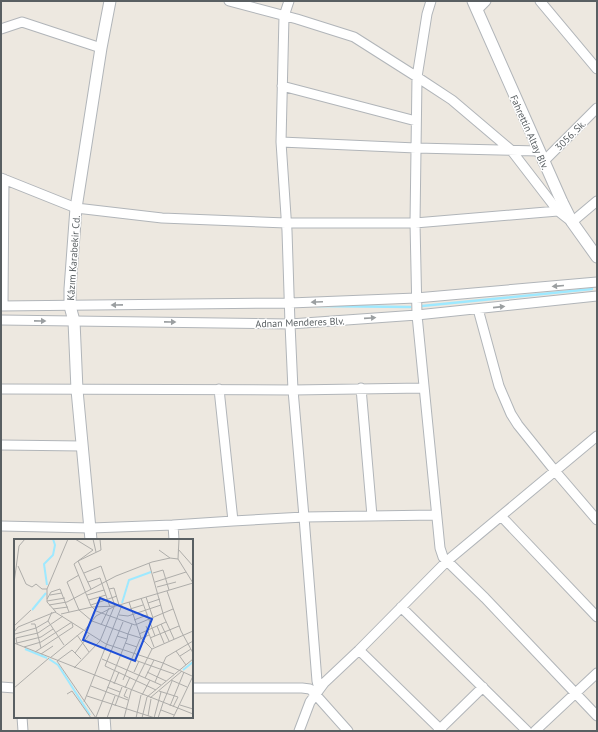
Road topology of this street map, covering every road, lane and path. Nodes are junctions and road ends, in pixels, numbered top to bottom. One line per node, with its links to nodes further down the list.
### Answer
1 (110, 1): 10 (street, Kâzım Karabekir Cd.)
2 (230, 1): 8 (street)
3 (289, 1): 8 (street)
4 (431, 1): 12 (street)
5 (486, 1): 7 (street)
6 (540, 1): 11 (street)
7 (475, 6): 19 (street, Fahrettin Altay Blv.)
8 (284, 16): 12 (street); 13 (street)
9 (1, 29): 10 (street)
10 (101, 48): 23 (street, Kâzım Karabekir Cd.)
11 (597, 69)
12 (417, 77): 15 (street); 18 (street)
13 (282, 86): 15 (street); 16 (street)
14 (597, 108): 20 (street, 3056. Sk.)
15 (416, 121): 17 (street)
16 (281, 142): 17 (street); 27 (street)
17 (416, 148): 18 (street); 26 (street)
18 (511, 150): 19 (street); 24 (street)
19 (538, 151): 20 (street, Fahrettin Altay Blv.)
20 (543, 162): 25 (street, Fahrettin Altay Blv.)
21 (2, 178): 23 (street); 33 (street)
22 (597, 201): 25 (street)
23 (76, 208): 27 (street); 34 (street, Kâzım Karabekir Cd.)
24 (558, 211): 25 (street); 26 (street)
25 (572, 222): 28 (street, Fahrettin Altay Blv.)
26 (415, 223): 27 (street); 31 (street)
27 (286, 224): 32 (street)
28 (597, 257)
29 (597, 282): 31 (street, Adnan Menderes Blv., one-way to 31)
30 (597, 296): 35 (street, Adnan Menderes Blv., one-way to 30)
31 (416, 298): 32 (street, Adnan Menderes Blv., one-way to 32); 36 (street)
32 (290, 303): 34 (street, Adnan Menderes Blv., one-way to 34); 39 (street)
33 (2, 306): 34 (street, Adnan Menderes Blv.)
34 (70, 306): 38 (street, Kâzım Karabekir Cd.)
35 (478, 309): 36 (street, Adnan Menderes Blv.); 49 (street)
36 (417, 315): 39 (street, Adnan Menderes Blv., one-way to 36); 41 (street)
37 (1, 320): 38 (street, Adnan Menderes Blv., one-way to 38)
38 (74, 321): 39 (street, Adnan Menderes Blv., one-way to 39); 44 (street, Kâzım Karabekir Cd.)
39 (290, 324): 45 (street)
40 (361, 388): 41 (street); 45 (street); 50 (street)
41 (423, 388): 51 (street)
42 (1, 389): 44 (street)
43 (219, 389): 44 (street); 45 (street); 55 (street)
44 (77, 390): 48 (street, Kâzım Karabekir Cd.)
45 (294, 390): 53 (street)
46 (597, 436): 49 (street)
47 (1, 445): 48 (street)
48 (82, 446): 58 (street, Kâzım Karabekir Cd.)
49 (555, 471): 52 (street); 54 (street)
50 (372, 516): 51 (street); 53 (street)
51 (436, 516): 61 (street)
52 (501, 516): 61 (street); 63 (street)
53 (304, 517): 55 (street); 70 (street)
54 (597, 520)
55 (233, 521): 56 (street)
56 (173, 525): 58 (street); 60 (street)
57 (1, 526): 58 (street)
58 (90, 528): 59 (street, Kâzım Karabekir Cd.)
59 (91, 539)
60 (174, 539)
61 (447, 561): 62 (street); 71 (street)
62 (401, 607): 64 (street); 67 (street)
63 (597, 617)
64 (359, 650): 70 (street); 75 (street)
65 (597, 673): 71 (street)
66 (1, 687): 68 (street)
67 (483, 687): 75 (street); 80 (street)
68 (14, 688)
69 (193, 688): 70 (street)
70 (317, 691): 78 (street); 79 (street)
71 (575, 693): 72 (street); 81 (street)
72 (597, 716)
73 (22, 718): 76 (street)
74 (104, 718): 77 (street)
75 (440, 730)
76 (23, 731)
77 (105, 731)
78 (299, 731)
79 (348, 731)
80 (527, 731)
81 (535, 731)

